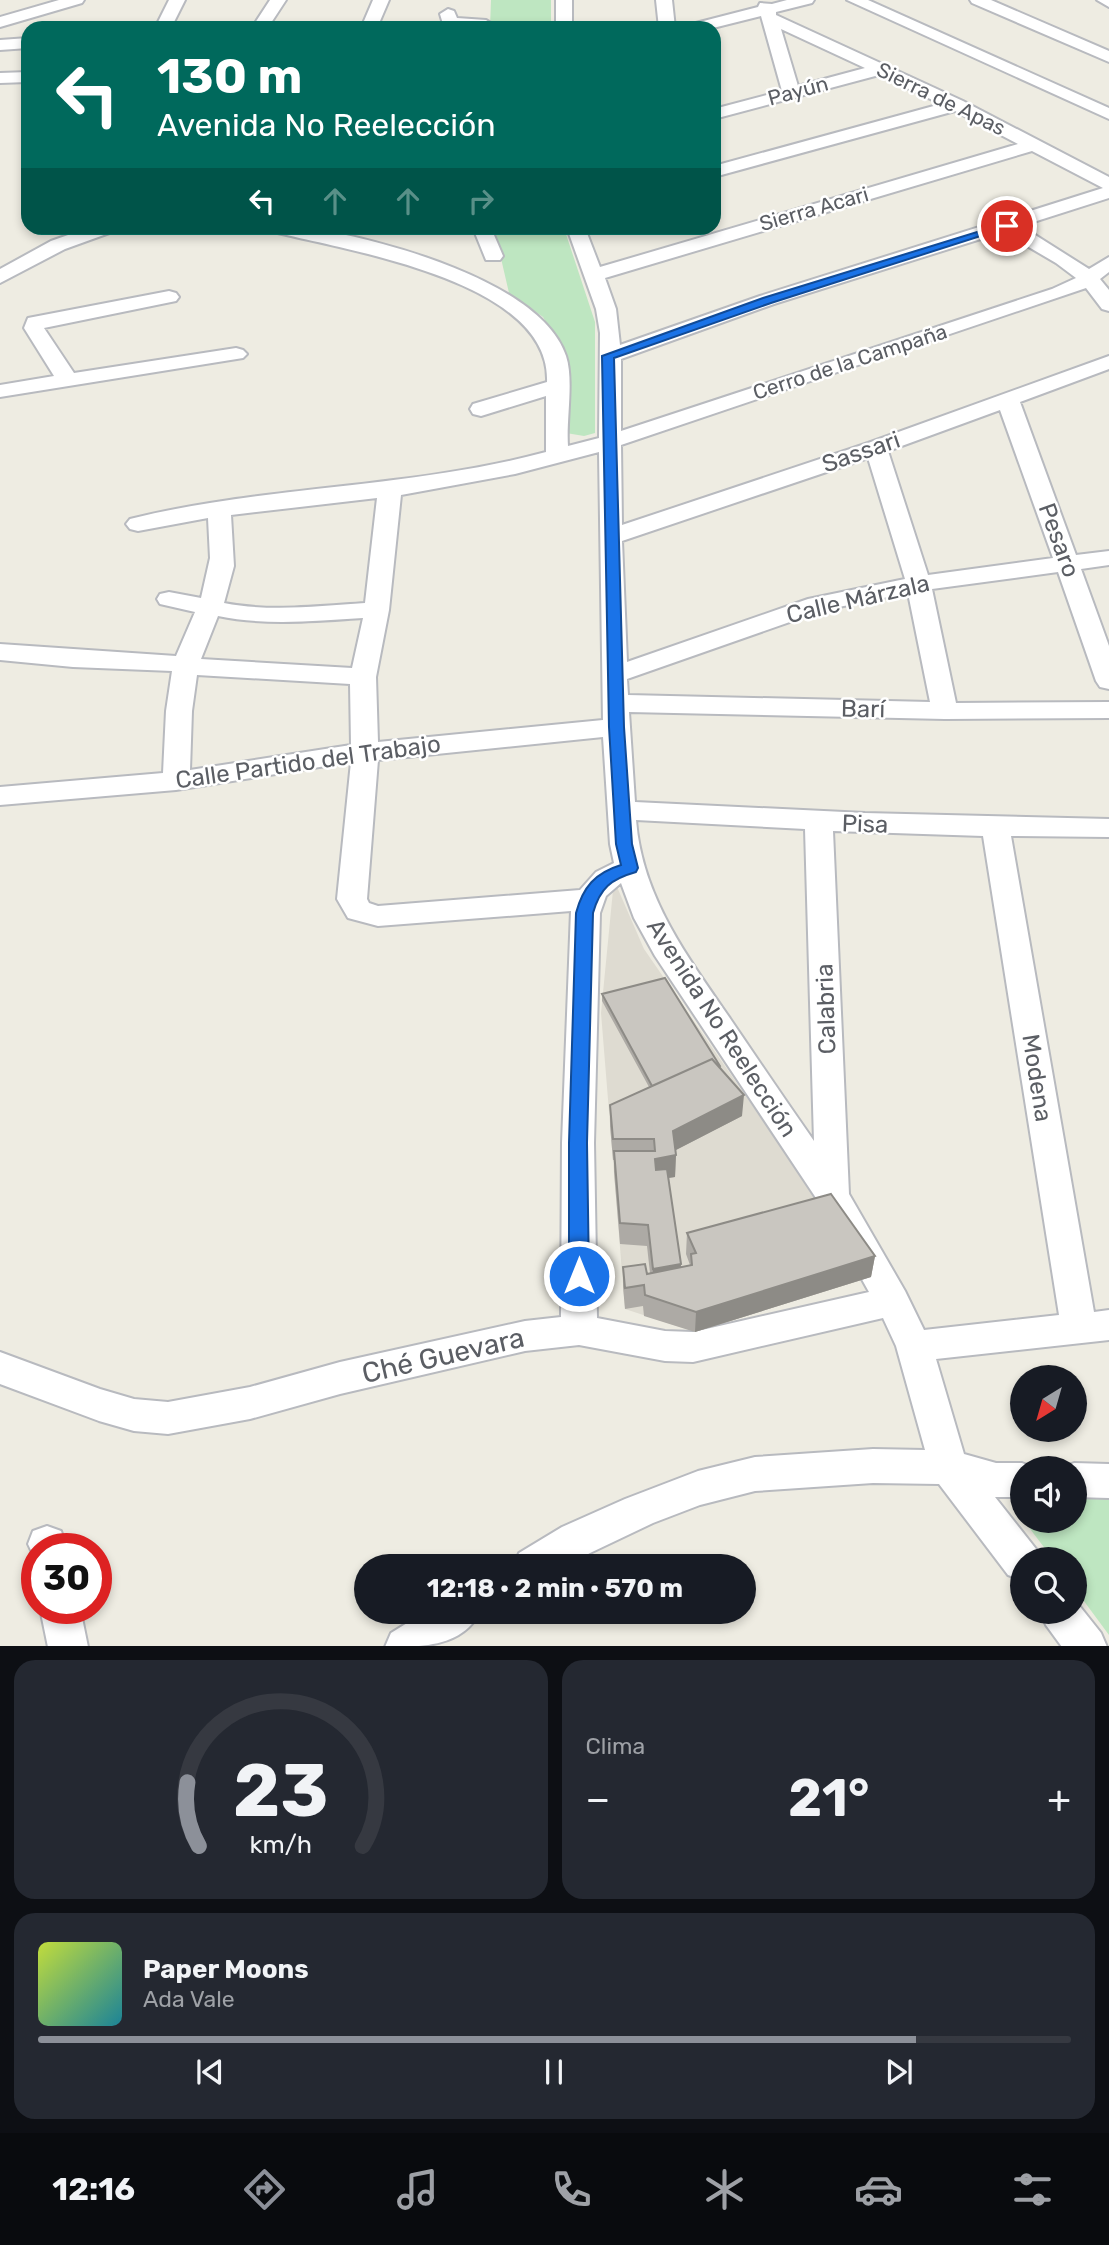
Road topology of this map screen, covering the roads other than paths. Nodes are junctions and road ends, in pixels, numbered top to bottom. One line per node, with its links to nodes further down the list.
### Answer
1 (76, 0): 17 (street)
2 (177, 0): 11 (street)
3 (278, 0): 12 (street)
4 (381, 0): 13 (street)
5 (564, 0): 14 (street)
6 (664, 0): 15 (street)
7 (806, 0): 10 (street)
8 (855, 0): 27 (street)
9 (978, 0): 20 (street)
10 (768, 9): 16 (street); 21 (street, Sierra de Apas); 24 (street)
11 (166, 21)
12 (264, 21)
13 (372, 21)
14 (564, 21)
15 (666, 21)
16 (721, 21)
17 (0, 22)
18 (21, 44): 19 (street)
19 (0, 45)
20 (1109, 57)
21 (882, 69): 24 (street, Payún); 25 (street, Sierra de Apas)
22 (21, 76): 23 (street)
23 (0, 78)
24 (792, 93): 26 (street, Payún)
25 (957, 105): 28 (street, Sierra de Apas); 29 (street)
26 (721, 112)
27 (1109, 114)
28 (1034, 145): 30 (street, Sierra de Apas); 39 (street, Sierra Acari)
29 (721, 170)
30 (1109, 184)
31 (1109, 192): 32 (street)
32 (1007, 226): 41 (street); 45 (street)
33 (86, 235): 40 (street)
34 (310, 235): 48 (street)
35 (485, 235): 37 (street)
36 (579, 235): 39 (street, Avenida No Reelección)
37 (493, 256)
38 (1109, 263): 41 (street, Cerro de la Campaña)
39 (595, 275): 45 (street, Avenida No Reelección)
40 (0, 277)
41 (1088, 278): 43 (street); 52 (street, Cerro de la Campaña)
42 (169, 297): 47 (street)
43 (1109, 305)
44 (236, 354): 47 (street)
45 (608, 356): 52 (street, Avenida No Reelección)
46 (1109, 362): 50 (street, Sassari)
47 (67, 379): 49 (street)
48 (558, 386): 51 (street); 54 (street)
49 (0, 391)
50 (1009, 400): 53 (street, Sassari); 60 (street, Pesaro)
51 (481, 409)
52 (609, 442): 54 (street, Cerro de la Campaña); 58 (street, Avenida No Reelección)
53 (876, 447): 58 (street, Sassari); 61 (street)
54 (557, 456): 55 (street, Cerro de la Campaña)
55 (390, 489): 56 (street, Cerro de la Campaña); 64 (street)
56 (219, 510): 57 (street, Cerro de la Campaña); 63 (street)
57 (138, 524)
58 (610, 537): 69 (street, Avenida No Reelección)
59 (1109, 558): 60 (street, Calle Márzala)
60 (1068, 564): 61 (street, Calle Márzala); 68 (street, Pesaro)
61 (918, 582): 69 (street, Calle Márzala); 71 (street)
62 (169, 599): 63 (street)
63 (210, 608): 64 (street); 66 (street)
64 (377, 610): 67 (street)
65 (0, 652): 66 (street)
66 (186, 666): 67 (street); 73 (street)
67 (363, 677): 72 (street)
68 (1109, 681)
69 (616, 702): 71 (street, Barí); 72 (street, Calle Partido del Trabajo); 75 (street, Avenida No Reelección)
70 (1109, 710): 71 (street, Barí)
71 (946, 711)
72 (365, 751): 73 (street, Calle Partido del Trabajo); 80 (street)
73 (176, 781): 74 (street, Calle Partido del Trabajo)
74 (0, 796)
75 (622, 810): 76 (street, Pisa); 79 (street, Avenida No Reelección)
76 (819, 822): 77 (street, Pisa); 81 (street, Calabria)
77 (996, 828): 78 (street, Pisa); 83 (street, Modena)
78 (1109, 828)
79 (630, 868): 80 (street); 81 (street, Avenida No Reelección)
80 (588, 900): 84 (street)
81 (832, 1195): 82 (street, Avenida No Reelección)
82 (893, 1301): 84 (street, Ché Guevara); 85 (street, Avenida No Reelección)
83 (1094, 1326): 85 (street)
84 (579, 1329): 86 (street, Ché Guevara)
85 (914, 1346): 87 (street, Avenida No Reelección)
86 (0, 1368)
87 (949, 1467): 88 (street); 91 (street, Avenida No Reelección); 92 (street)
88 (1010, 1480)
89 (1087, 1480): 90 (street)
90 (1109, 1481)
91 (1010, 1547)
92 (552, 1554)
93 (63, 1624): 96 (street)
94 (441, 1624): 97 (street)
95 (1069, 1624): 98 (street)
96 (68, 1646)
97 (407, 1646)
98 (1086, 1646)

